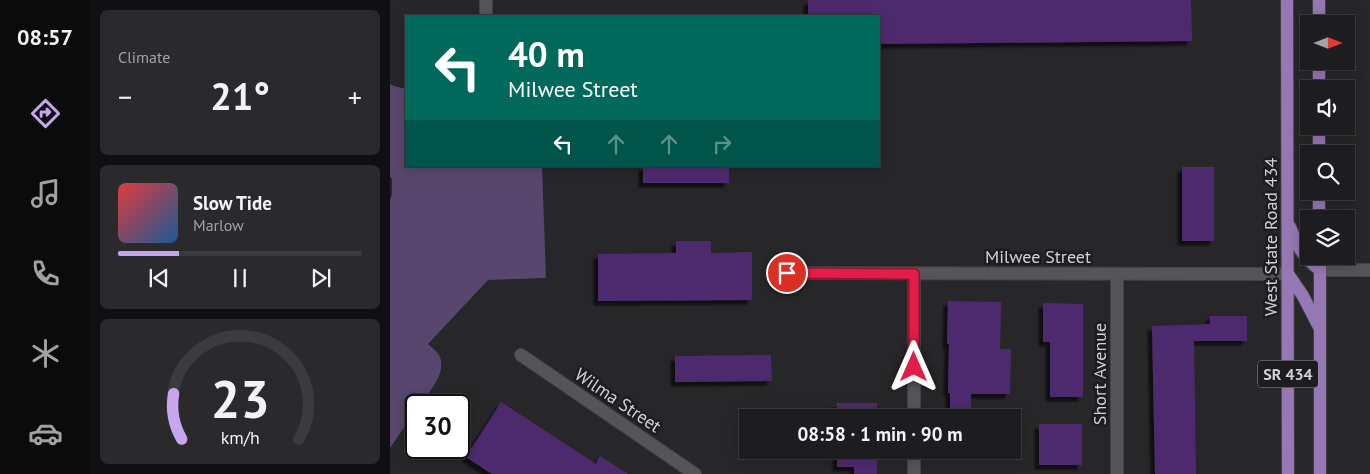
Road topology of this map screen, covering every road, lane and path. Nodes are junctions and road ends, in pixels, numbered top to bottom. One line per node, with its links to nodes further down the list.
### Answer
1 (486, 0): 4 (street)
2 (1287, 0): 6 (main road, West State Road 434 / SR 434)
3 (1319, 0): 5 (main road)
4 (486, 15)
5 (1319, 15)
6 (1288, 222): 8 (main road); 13 (main road, West State Road 434 / SR 434)
7 (1320, 265): 8 (main road, SR 434)
8 (1320, 270): 9 (street); 14 (main road, SR 434)
9 (1370, 270)
10 (787, 273): 11 (street, Milwee Street)
11 (914, 274): 12 (street, Milwee Street); 16 (street)
12 (1117, 274): 13 (street, Milwee Street); 20 (street, Short Avenue)
13 (1288, 274): 14 (main road); 21 (main road, West State Road 434 / SR 434)
14 (1320, 329): 22 (main road, SR 434)
15 (521, 355): 18 (street, Wilma Street)
16 (914, 409)
17 (914, 459): 19 (street)
18 (695, 474)
19 (914, 474)
20 (1117, 474)
21 (1288, 474)
22 (1320, 474)

